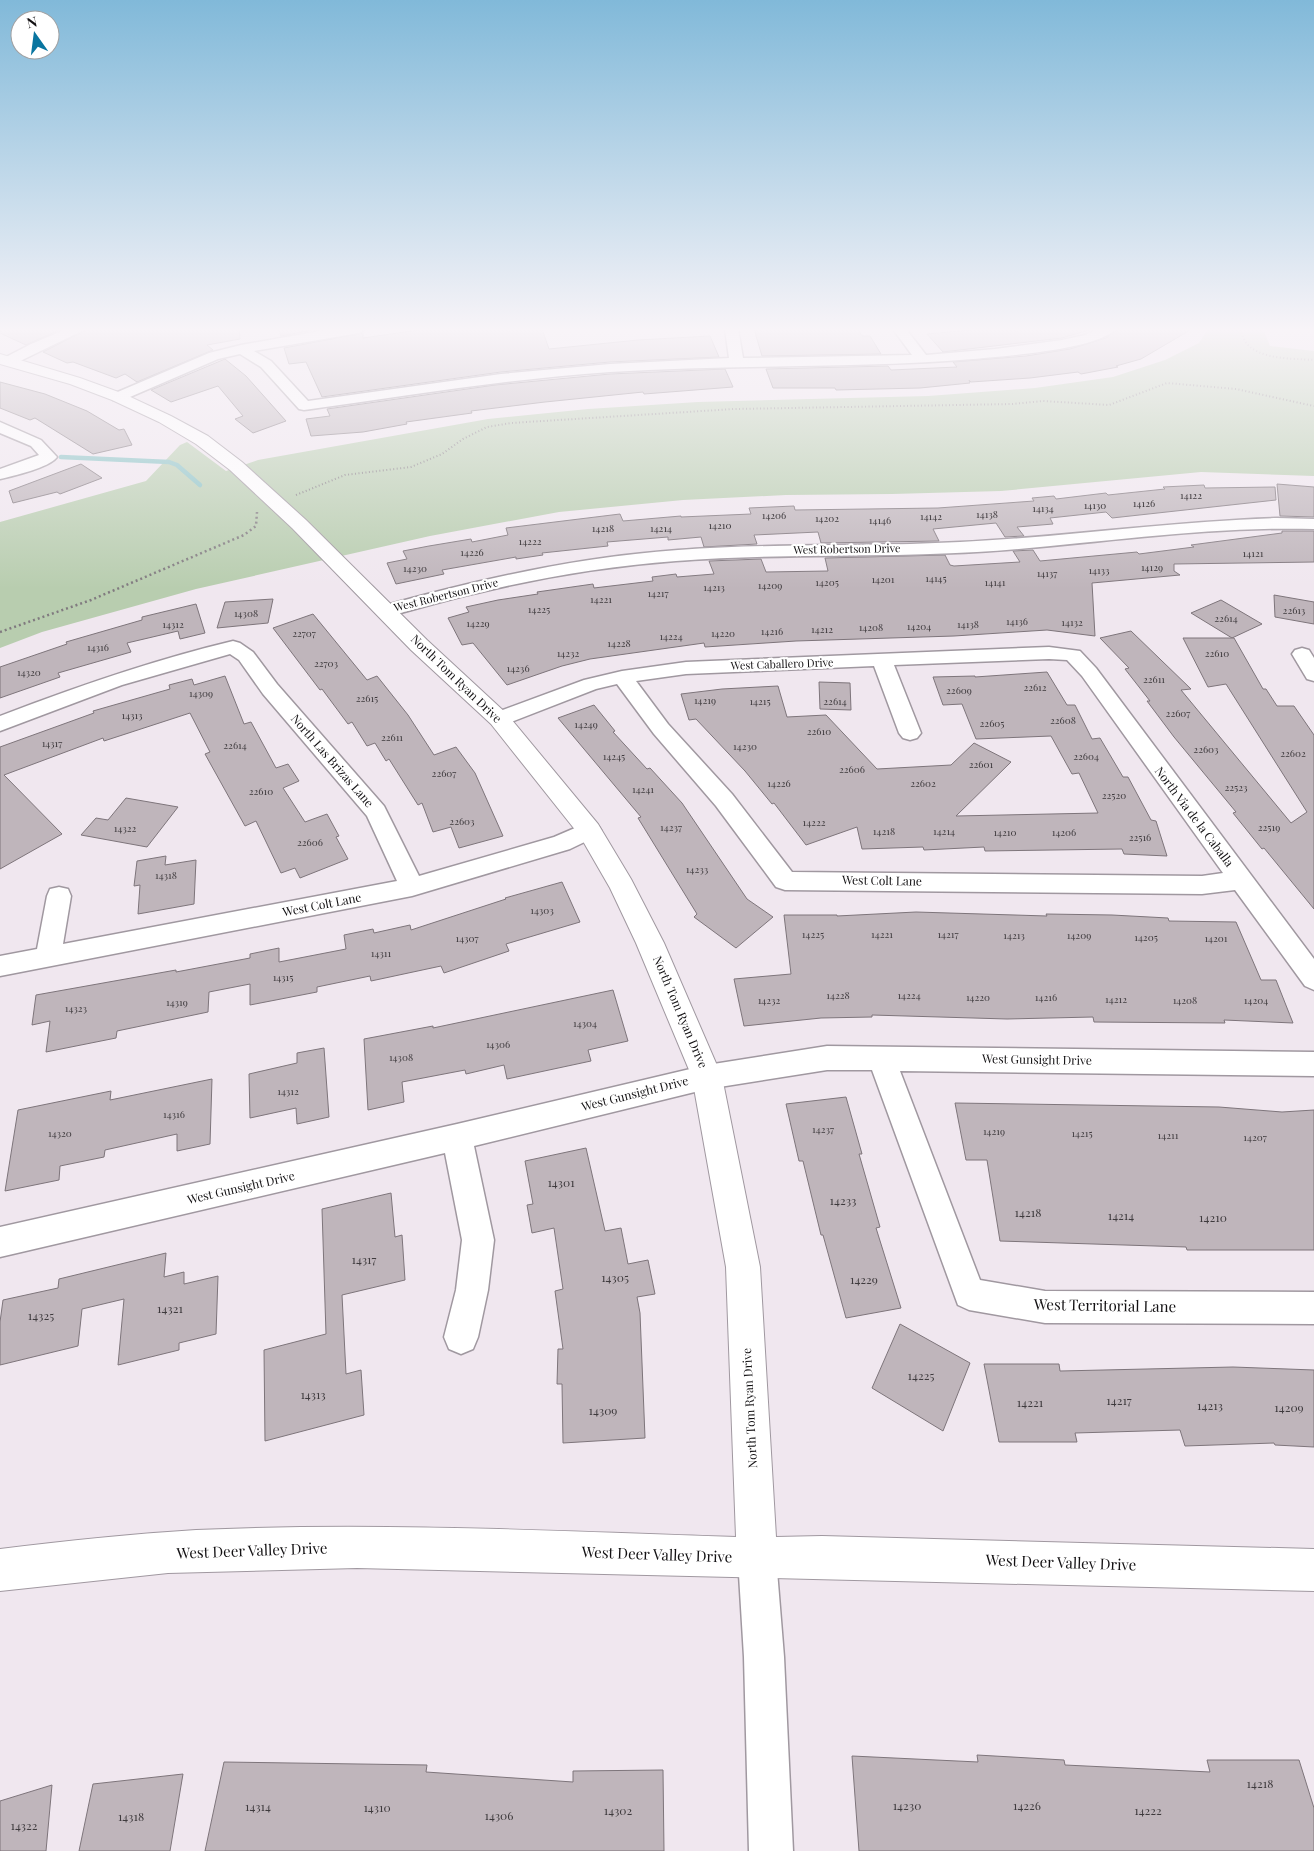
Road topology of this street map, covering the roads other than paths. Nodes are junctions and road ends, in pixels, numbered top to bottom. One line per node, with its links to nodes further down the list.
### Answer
1 (157, 415): 5 (street, North Tom Ryan Drive)
2 (0, 427): 3 (street)
3 (0, 474)
4 (1314, 524): 5 (street, West Robertson Drive)
5 (386, 611): 11 (street, North Tom Ryan Drive)
6 (1302, 654): 9 (street)
7 (1074, 655): 8 (street, West Caballero Drive); 15 (street, North Via de la Caballa)
8 (882, 661): 10 (street, West Caballero Drive); 13 (street)
9 (1314, 675)
10 (622, 677): 11 (street, West Caballero Drive); 15 (street, West Colt Lane)
11 (499, 719): 14 (street, North Tom Ryan Drive)
12 (0, 724): 16 (street, North Las Brizas Lane)
13 (910, 733)
14 (590, 830): 16 (street, West Colt Lane); 23 (street, North Tom Ryan Drive)
15 (1241, 880): 20 (street, North Via de la Caballa)
16 (412, 887): 18 (street, West Colt Lane)
17 (59, 896): 18 (street)
18 (48, 957): 19 (street, West Colt Lane)
19 (0, 966)
20 (1314, 979)
21 (882, 1058): 22 (street, West Gunsight Drive); 23 (street, West Gunsight Drive); 26 (street, West Territorial Lane)
22 (1314, 1064)
23 (707, 1077): 24 (street, West Gunsight Drive); 28 (street, North Tom Ryan Drive)
24 (458, 1137): 25 (street, West Gunsight Drive); 27 (street)
25 (0, 1242)
26 (1314, 1308)
27 (461, 1337)
28 (757, 1558): 29 (street, West Deer Valley Drive); 30 (street, West Deer Valley Drive); 31 (street, North Tom Ryan Drive)
29 (0, 1570)
30 (1314, 1570)
31 (771, 1851)

